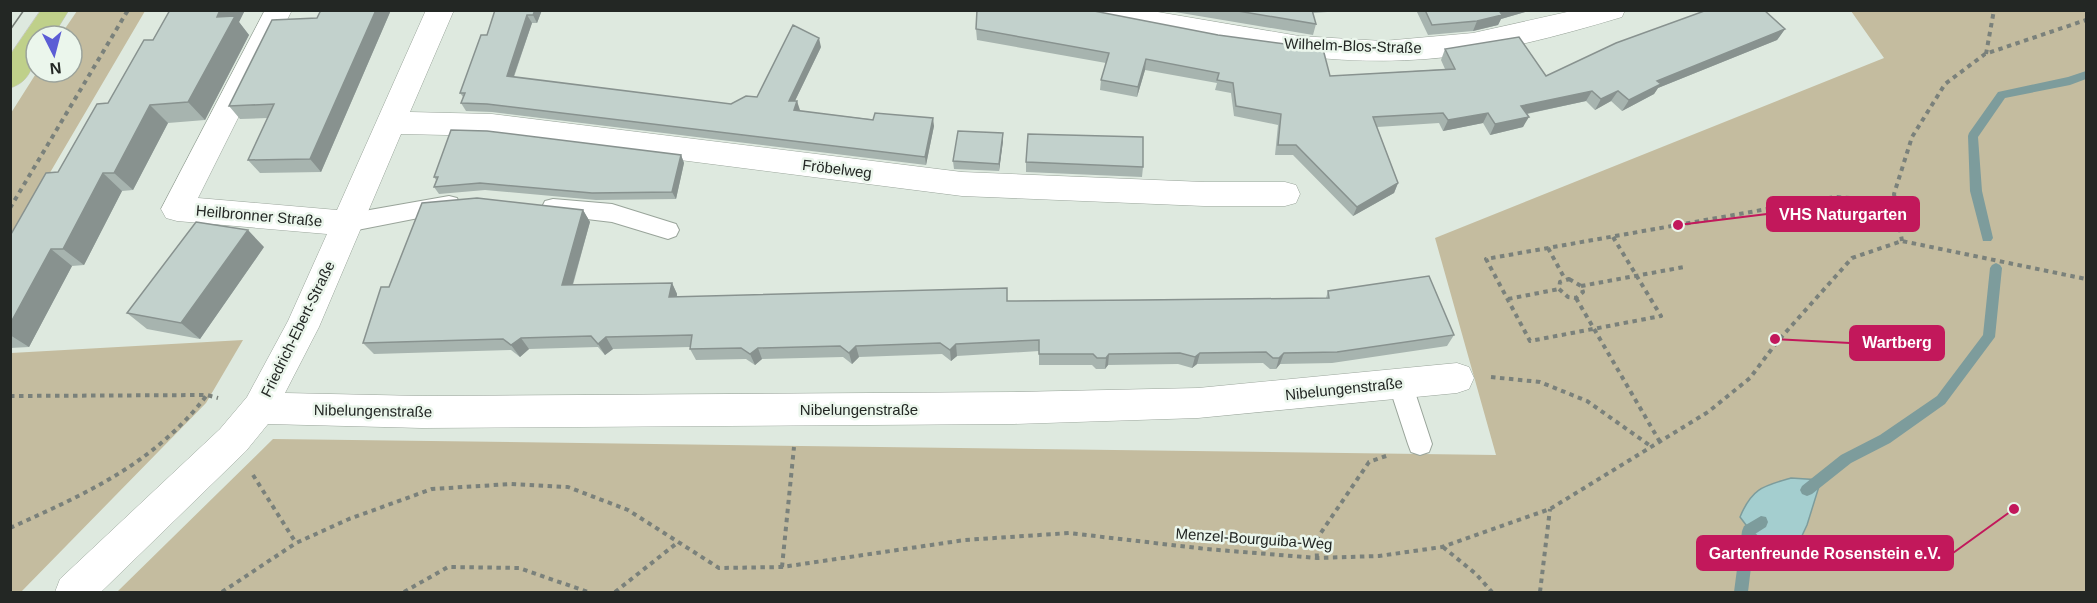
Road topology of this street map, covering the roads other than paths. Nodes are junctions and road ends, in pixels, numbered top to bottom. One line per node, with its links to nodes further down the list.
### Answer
1 (56, 10): 6 (main road)
2 (279, 10): 13 (street, Heilbronner Straße)
3 (440, 10): 9 (street, Friedrich-Ebert-Straße)
4 (1092, 10): 5 (street, Wilhelm-Blos-Straße)
5 (1612, 10)
6 (47, 24)
7 (24, 58): 8 (main road)
8 (10, 78)
9 (392, 123): 10 (street, Fröbelweg); 13 (street, Friedrich-Ebert-Straße)
10 (1285, 194)
11 (465, 202): 13 (lane)
12 (531, 204): 14 (lane)
13 (347, 223): 17 (street, Friedrich-Ebert-Straße)
14 (668, 230)
15 (1456, 378): 16 (street, Nibelungenstraße)
16 (1400, 383): 17 (street, Nibelungenstraße); 18 (lane)
17 (260, 408): 19 (street, Friedrich-Ebert-Straße)
18 (1420, 444)
19 (74, 592)

